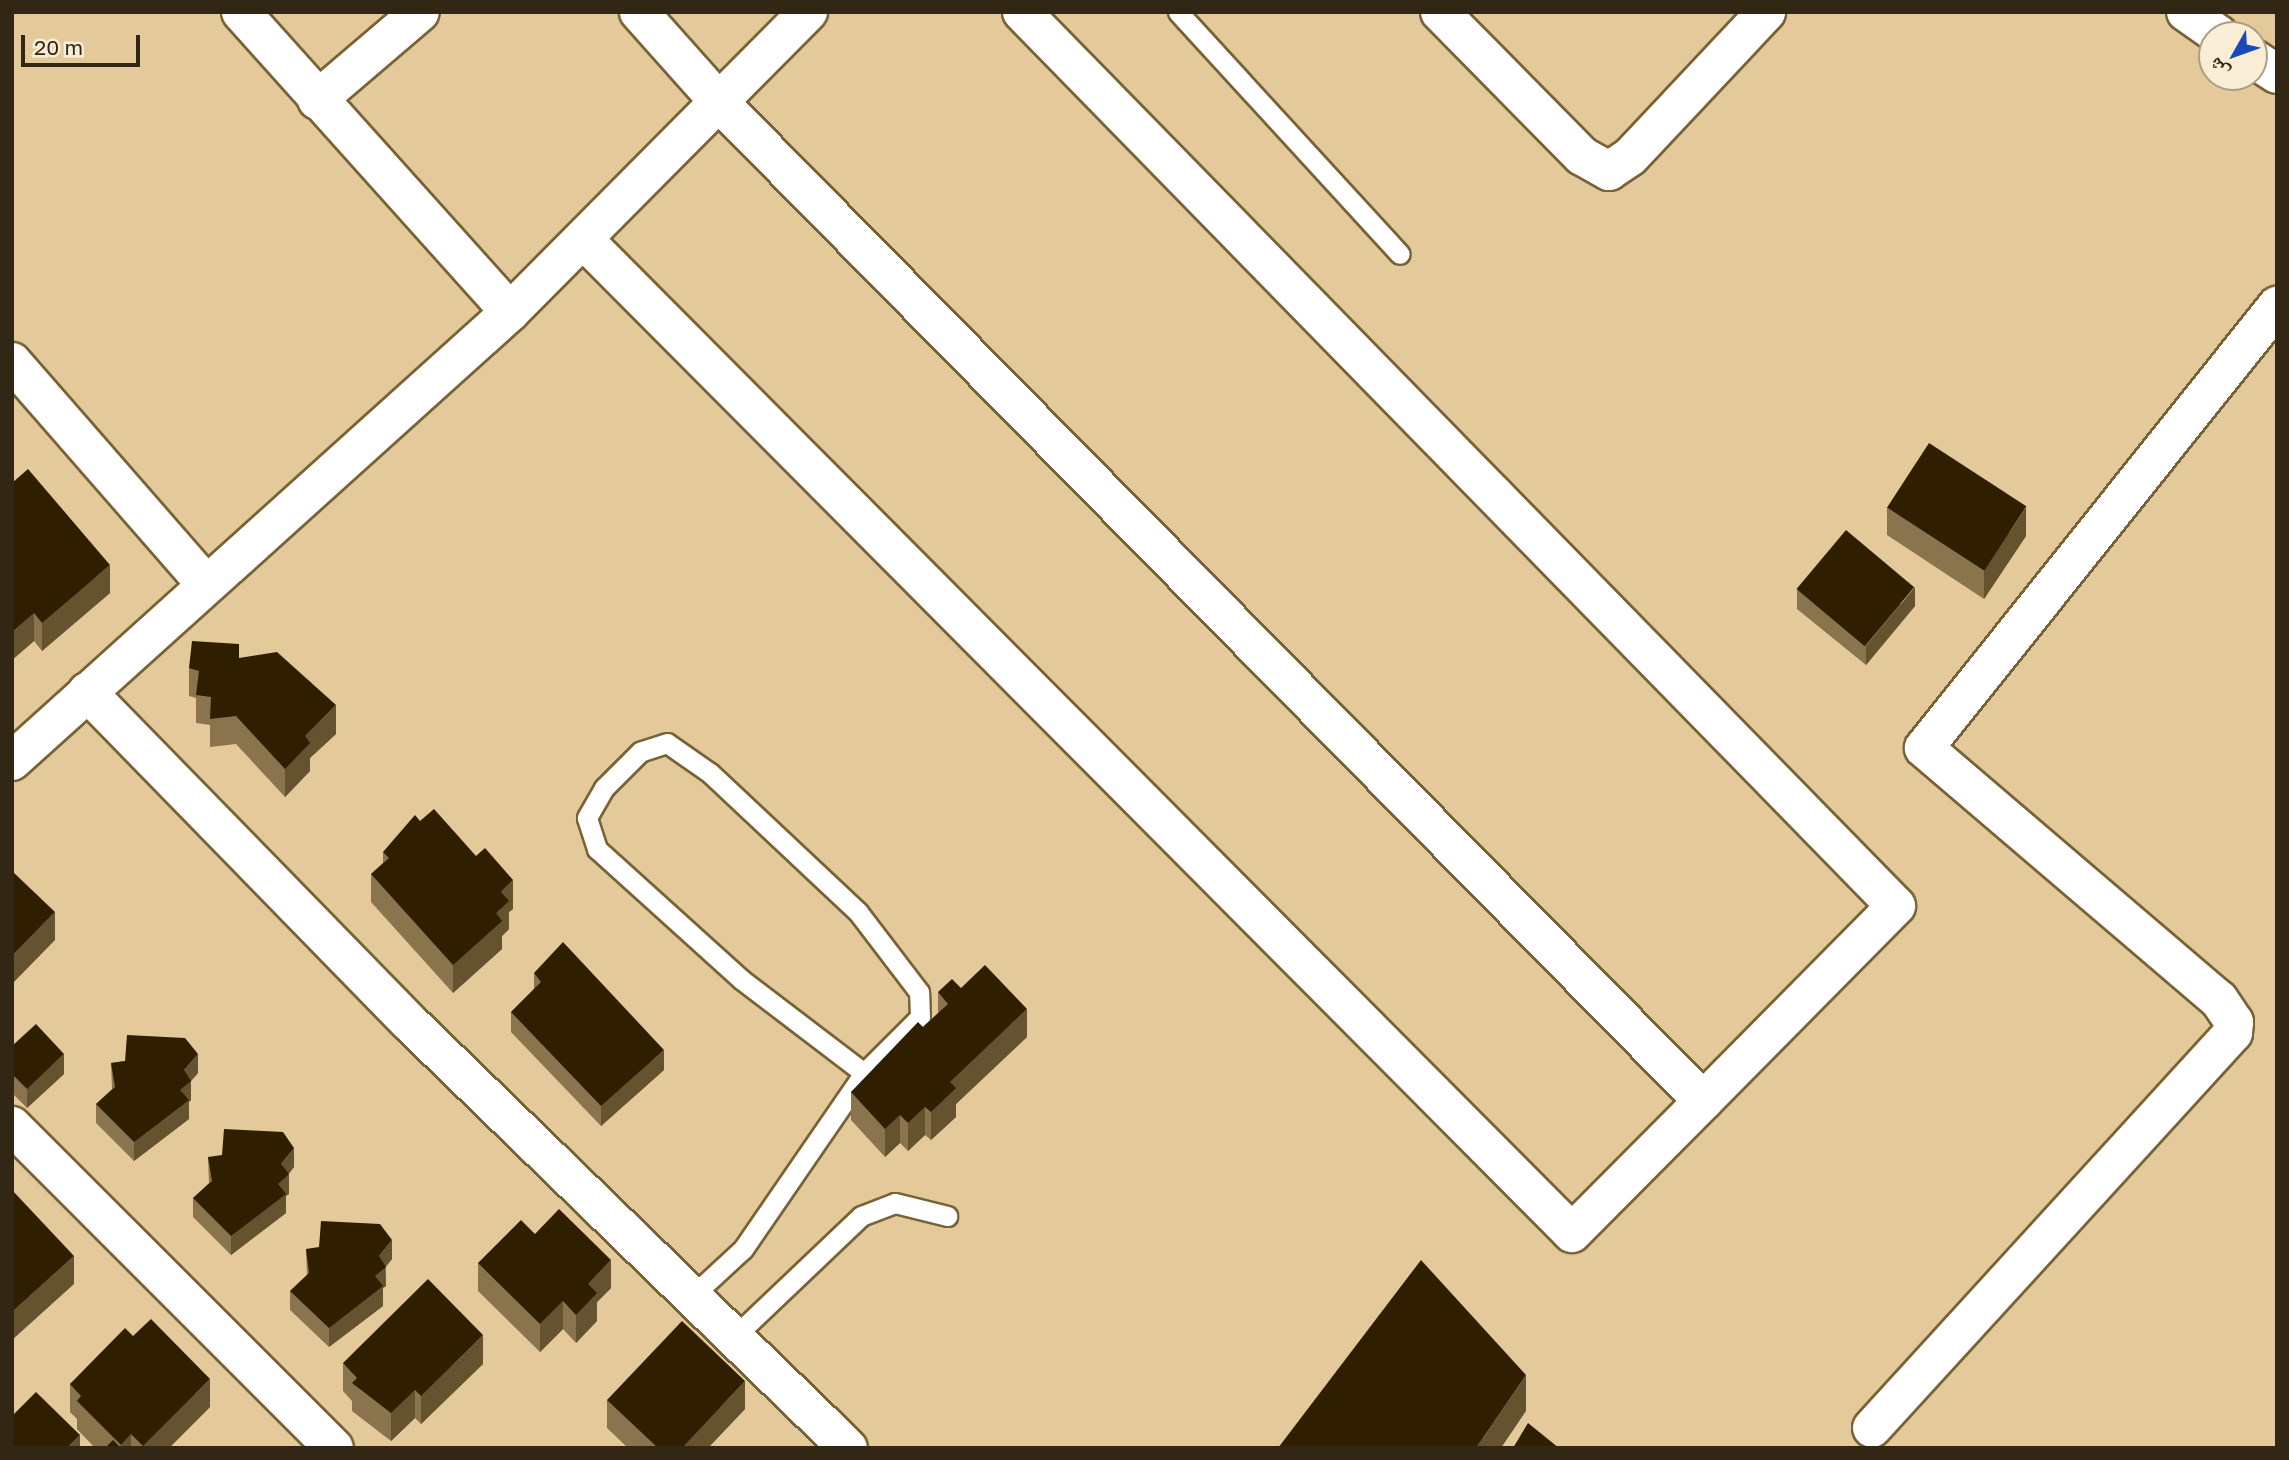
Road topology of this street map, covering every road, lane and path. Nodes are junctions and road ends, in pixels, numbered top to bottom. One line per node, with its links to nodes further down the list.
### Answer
1 (241, 12): 9 (street)
2 (420, 12): 9 (street)
3 (639, 12): 10 (street)
4 (808, 12): 10 (street)
5 (1022, 12): 20 (street)
6 (1178, 12): 12 (lane)
7 (1440, 12): 8 (street)
8 (1766, 12)
9 (317, 100): 14 (street)
10 (720, 103): 11 (street); 20 (street)
11 (583, 239): 14 (street); 20 (street)
12 (1400, 254)
13 (2277, 306): 25 (street)
14 (510, 312): 16 (street)
15 (12, 362): 16 (street)
16 (206, 584): 17 (street)
17 (87, 692): 18 (street); 23 (street)
18 (12, 761)
19 (864, 1073): 19 (lane); 23 (lane)
20 (1703, 1101)
21 (12, 1126): 26 (street)
22 (947, 1216): 24 (lane)
23 (692, 1296): 24 (street)
24 (734, 1337): 27 (street)
25 (1872, 1428)
26 (334, 1448)
27 (848, 1448)

